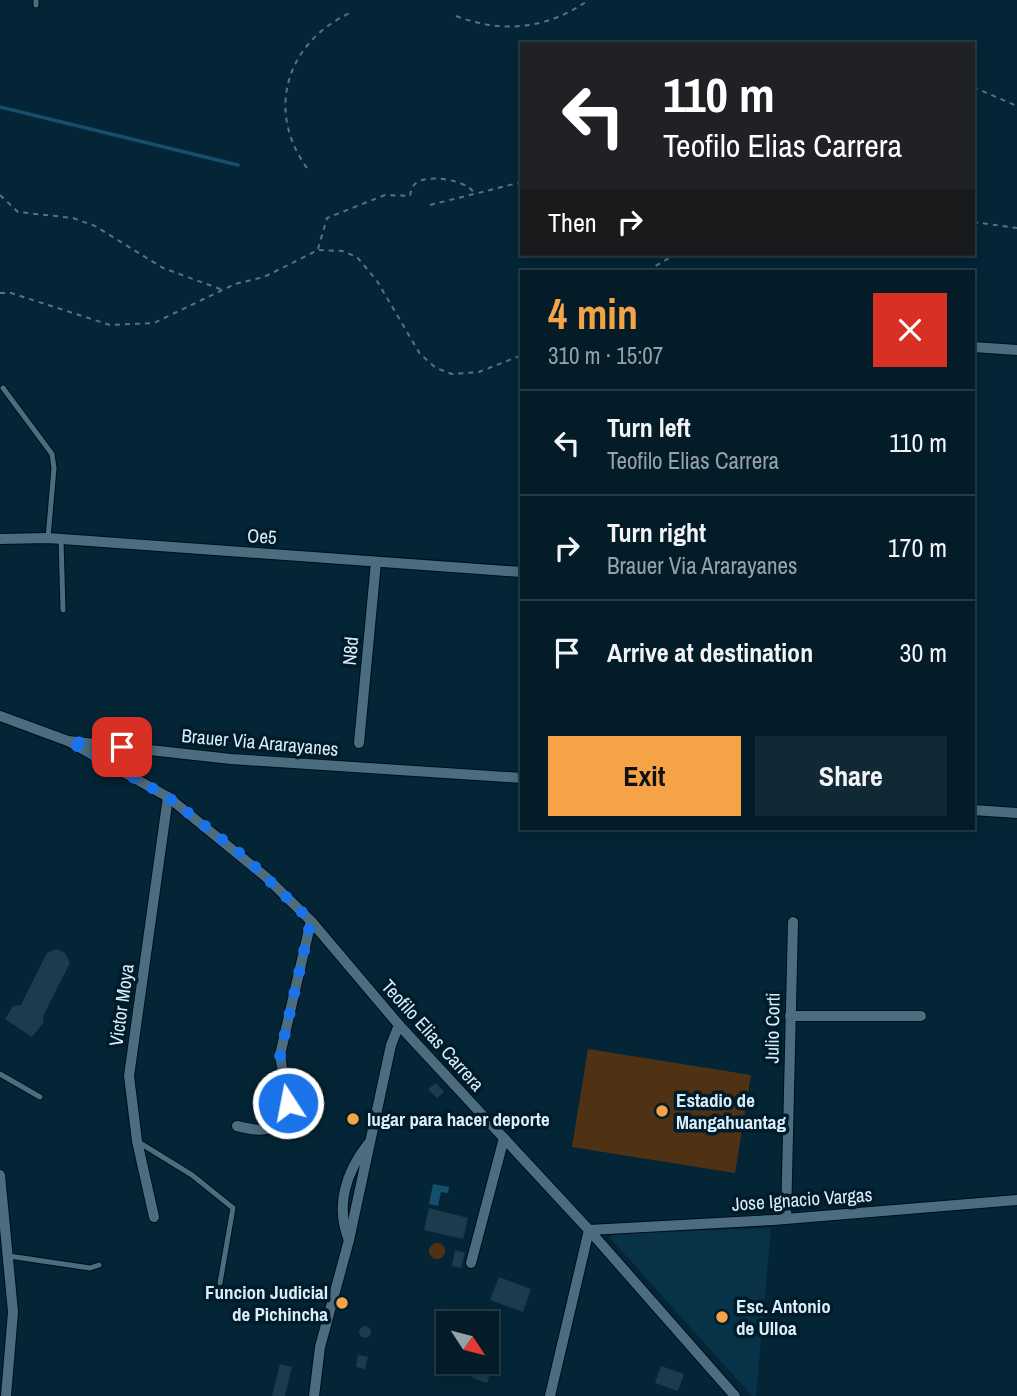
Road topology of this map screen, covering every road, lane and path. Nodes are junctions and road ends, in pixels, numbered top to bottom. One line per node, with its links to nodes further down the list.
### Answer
1 (589, 0): 3 (path)
2 (350, 13): 6 (path)
3 (456, 16)
4 (975, 88): 5 (path)
5 (1017, 106)
6 (307, 168)
7 (520, 182): 8 (path)
8 (474, 193): 10 (path); 13 (path)
9 (0, 195): 16 (path)
10 (430, 205)
11 (975, 222): 12 (path)
12 (1017, 229)
13 (318, 250): 16 (path); 20 (path)
14 (673, 256): 15 (path)
15 (649, 270)
16 (223, 290): 17 (path)
17 (0, 293)
18 (975, 347): 19 (street)
19 (1017, 350)
20 (520, 356)
21 (3, 388): 22 (lane)
22 (48, 538): 23 (street, Oe5); 24 (street, Oe5)
23 (0, 539)
24 (61, 539): 25 (street, Oe5); 27 (lane)
25 (376, 562): 26 (street, Oe5); 30 (street, N8d)
26 (520, 572)
27 (63, 610)
28 (0, 716): 29 (street, Brauer Via Ararayanes)
29 (68, 741): 31 (street, Brauer Via Ararayanes); 32 (street, Teofilo Elias Carrera)
30 (359, 743)
31 (520, 778)
32 (168, 797): 35 (street, Teofilo Elias Carrera); 44 (street, Victor Moya)
33 (975, 810): 34 (street)
34 (1017, 813)
35 (311, 921): 39 (street, Teofilo Elias Carrera); 42 (street)
36 (793, 922): 37 (street, Julio Corti)
37 (790, 1016): 38 (street); 48 (street, Julio Corti)
38 (921, 1017)
39 (399, 1025): 43 (street, Teofilo Elias Carrera); 55 (street)
40 (0, 1074): 41 (lane)
41 (40, 1097)
42 (237, 1126)
43 (504, 1138): 49 (street, Teofilo Elias Carrera); 51 (street)
44 (137, 1141): 47 (street, Victor Moya); 53 (lane)
45 (0, 1175): 50 (street)
46 (1017, 1199): 48 (street, Jose Ignacio Vargas)
47 (154, 1217)
48 (786, 1219): 49 (street, Jose Ignacio Vargas)
49 (589, 1230): 56 (street); 57 (street, Teofilo Elias Carrera)
50 (9, 1256): 52 (lane); 54 (street)
51 (471, 1263)
52 (99, 1265)
53 (220, 1283)
54 (6, 1396)
55 (314, 1396)
56 (550, 1396)
57 (735, 1396)

